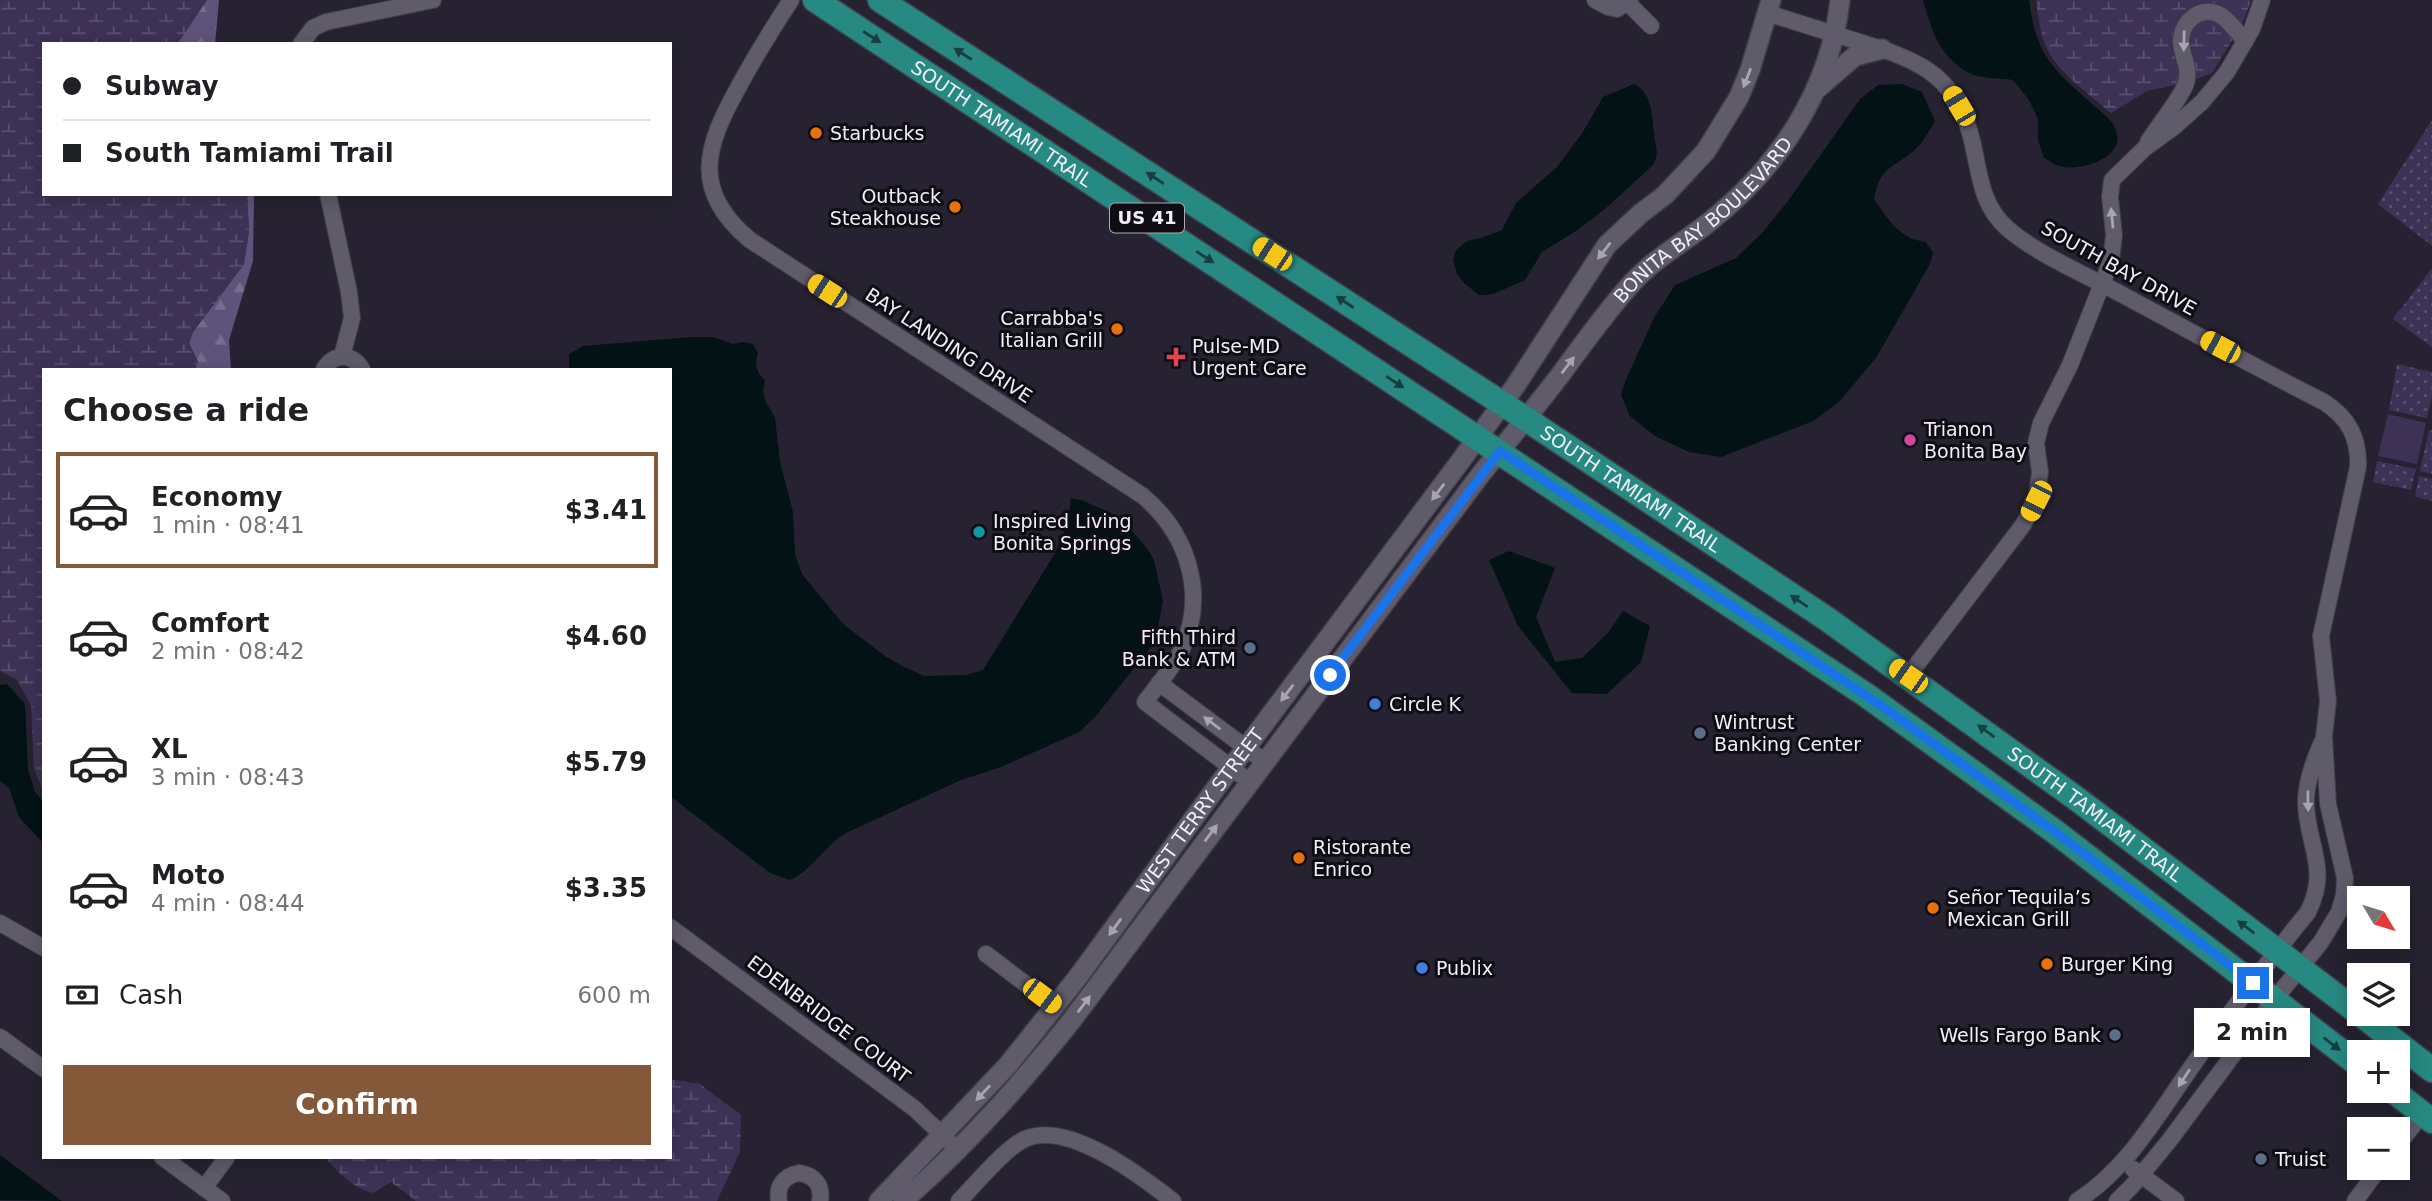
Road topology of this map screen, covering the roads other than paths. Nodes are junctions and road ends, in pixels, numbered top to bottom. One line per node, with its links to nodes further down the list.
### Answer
1 (433, 0): 13 (street)
2 (791, 0): 27 (street, BAY LANDING DRIVE)
3 (815, 0): 24 (main road, SOUTH TAMIAMI TRAIL / US 41, one-way to 24)
4 (880, 0): 22 (main road, SOUTH TAMIAMI TRAIL / US 41, one-way to 4)
5 (1595, 0): 8 (street)
6 (1840, 0): 11 (street, BONITA BAY BOULEVARD)
7 (2262, 0): 12 (street)
8 (1629, 1): 10 (street)
9 (1769, 6): 11 (street, SOUTH BAY DRIVE); 22 (street, one-way to 22)
10 (1651, 26)
11 (1834, 34): 14 (street, SOUTH BAY DRIVE); 15 (street, BONITA BAY BOULEVARD)
12 (2245, 41): 16 (street); 16 (street, one-way to 16)
13 (302, 42)
14 (1882, 49): 15 (street); 18 (street, SOUTH BAY DRIVE)
15 (1818, 88): 23 (street, BONITA BAY BOULEVARD, one-way to 15)
16 (2145, 148): 18 (street, one-way to 16)
17 (328, 196): 19 (street)
18 (2103, 284): 26 (street); 28 (street, SOUTH BAY DRIVE)
19 (342, 356): 20 (street); 21 (street)
20 (325, 368)
21 (361, 368)
22 (1502, 404): 23 (main road, SOUTH TAMIAMI TRAIL / US 41); 24 (street, WEST TERRY STREET)
23 (1526, 419): 25 (street, WEST TERRY STREET); 26 (main road, SOUTH TAMIAMI TRAIL / US 41, one-way to 23)
24 (1479, 437): 25 (main road, SOUTH TAMIAMI TRAIL / US 41); 29 (street, WEST TERRY STREET, one-way to 29)
25 (1500, 451): 30 (street, WEST TERRY STREET); 39 (main road, SOUTH TAMIAMI TRAIL / US 41)
26 (1908, 676): 36 (main road, SOUTH TAMIAMI TRAIL / US 41, one-way to 26)
27 (1159, 683): 29 (street, one-way to 27); 31 (street, BAY LANDING DRIVE)
28 (2324, 736): 36 (street, SOUTH BAY DRIVE, one-way to 36); 38 (street, SOUTH BAY DRIVE)
29 (1246, 748): 30 (street); 31 (street, WEST TERRY STREET)
30 (1265, 762): 32 (street, WEST TERRY STREET)
31 (1231, 768): 32 (street, BAY LANDING DRIVE); 42 (street, WEST TERRY STREET, one-way to 42)
32 (1250, 782): 52 (street, WEST TERRY STREET, one-way to 32)
33 (0, 923): 35 (street)
34 (672, 928): 51 (street, EDENBRIDGE COURT)
35 (42, 946)
36 (2277, 951): 38 (main road, SOUTH TAMIAMI TRAIL / US 41); 39 (street, SOUTH BAY DRIVE)
37 (986, 954): 42 (street)
38 (2300, 968): 40 (street, SOUTH BAY DRIVE); 41 (main road, SOUTH TAMIAMI TRAIL / US 41)
39 (2253, 983): 40 (main road, SOUTH TAMIAMI TRAIL / US 41); 55 (street, SOUTH BAY DRIVE, one-way to 55)
40 (2274, 1000): 45 (main road, SOUTH TAMIAMI TRAIL / US 41, one-way to 45); 56 (street, SOUTH BAY DRIVE)
41 (2347, 1004)
42 (1056, 1007): 51 (street, WEST TERRY STREET, one-way to 51)
43 (2376, 1026): 47 (main road, SOUTH TAMIAMI TRAIL / US 41)
44 (0, 1037): 46 (street)
45 (2347, 1056)
46 (42, 1068)
47 (2432, 1069)
48 (2409, 1103): 49 (main road)
49 (2427, 1117): 50 (street)
50 (2410, 1133)
51 (943, 1135): 52 (street, EDENBRIDGE COURT); 62 (street, WEST TERRY STREET)
52 (959, 1151): 63 (street, WEST TERRY STREET)
53 (165, 1159): 58 (street)
54 (226, 1159): 58 (street)
55 (2122, 1161): 56 (street); 66 (street, SOUTH BAY DRIVE)
56 (2141, 1176): 67 (street, SOUTH BAY DRIVE); 68 (street)
57 (2370, 1180): 69 (street)
58 (204, 1188): 59 (street)
59 (222, 1201)
60 (779, 1201): 61 (street)
61 (820, 1201)
62 (879, 1201)
63 (903, 1201)
64 (959, 1201): 65 (street)
65 (1173, 1201)
66 (2077, 1201)
67 (2117, 1201)
68 (2176, 1201)
69 (2355, 1201)

